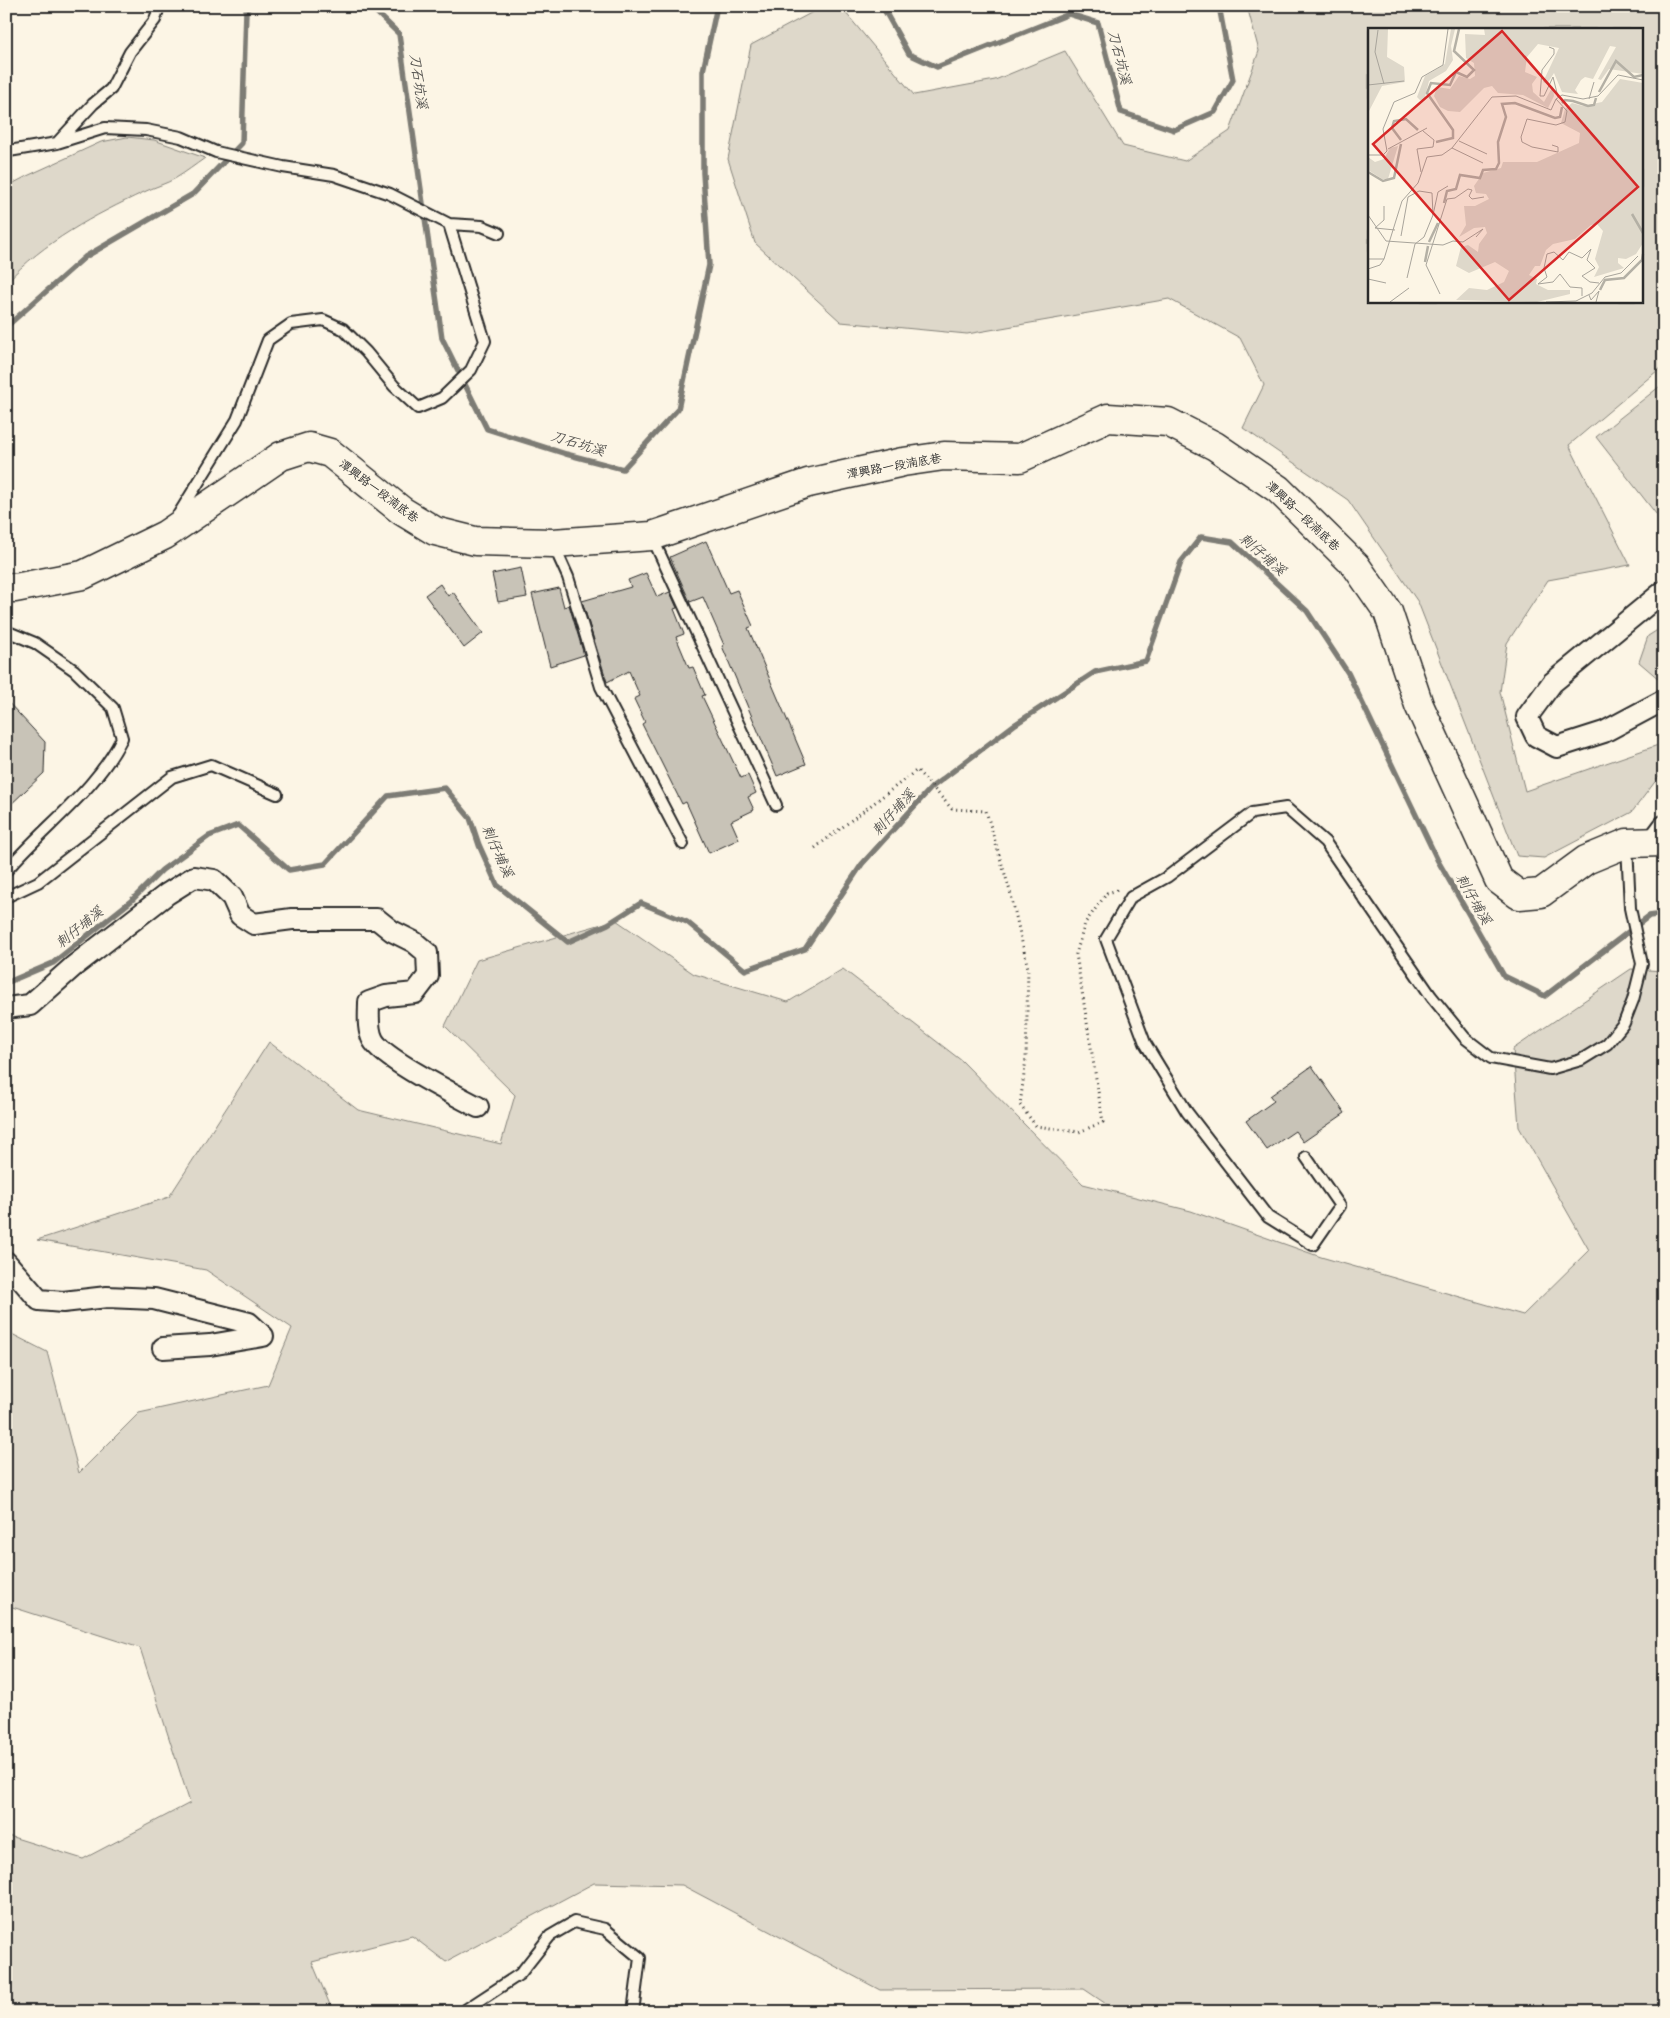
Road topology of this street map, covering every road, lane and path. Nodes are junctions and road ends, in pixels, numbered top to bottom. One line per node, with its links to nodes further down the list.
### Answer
1 (159, 6): 2 (lane)
2 (57, 143): 3 (lane); 4 (lane)
3 (6, 149)
4 (449, 224): 5 (lane); 6 (lane)
5 (499, 232)
6 (165, 535): 8 (street, 潭興路一段湳底巷); 9 (street, 潭興路一段湳底巷)
7 (652, 536): 8 (street, 潭興路一段湳底巷); 14 (lane); 15 (street, 潭興路一段湳底巷)
8 (553, 543): 16 (lane)
9 (6, 587)
10 (1664, 591): 12 (street)
11 (6, 631): 18 (lane)
12 (1664, 700)
13 (277, 794): 20 (lane)
14 (776, 805)
15 (1652, 838): 19 (lane)
16 (683, 844)
17 (815, 848): 19 (path)
18 (6, 871)
19 (1130, 897): 23 (lane)
20 (6, 898)
21 (6, 1008): 22 (street)
22 (478, 1107)
23 (1306, 1157)
24 (6, 1262): 25 (street)
25 (163, 1348)
26 (462, 2012): 27 (lane)
27 (633, 2012)

